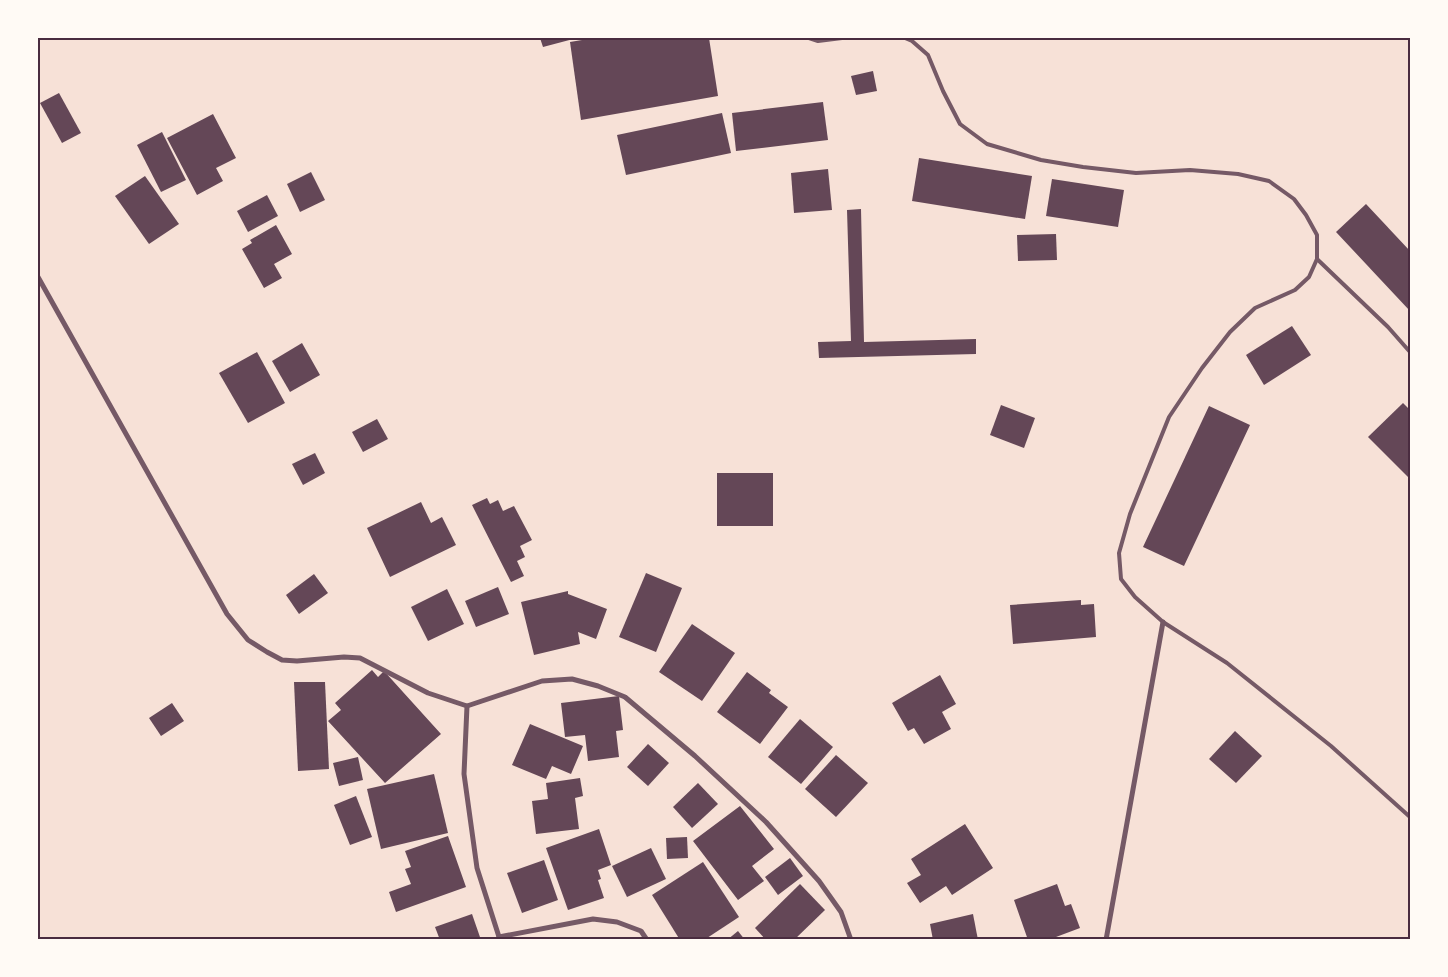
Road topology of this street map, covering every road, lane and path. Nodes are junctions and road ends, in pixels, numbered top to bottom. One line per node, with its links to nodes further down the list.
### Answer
1 (809, 38): 2 (lane)
2 (842, 38)
3 (904, 38): 4 (lane)
4 (1316, 259): 6 (lane); 7 (lane)
5 (38, 277): 8 (street)
6 (1410, 352)
7 (1163, 622): 9 (lane); 13 (street)
8 (467, 706): 10 (street); 12 (street)
9 (1410, 817)
10 (499, 938): 11 (street)
11 (647, 940)
12 (851, 940)
13 (1106, 940)

